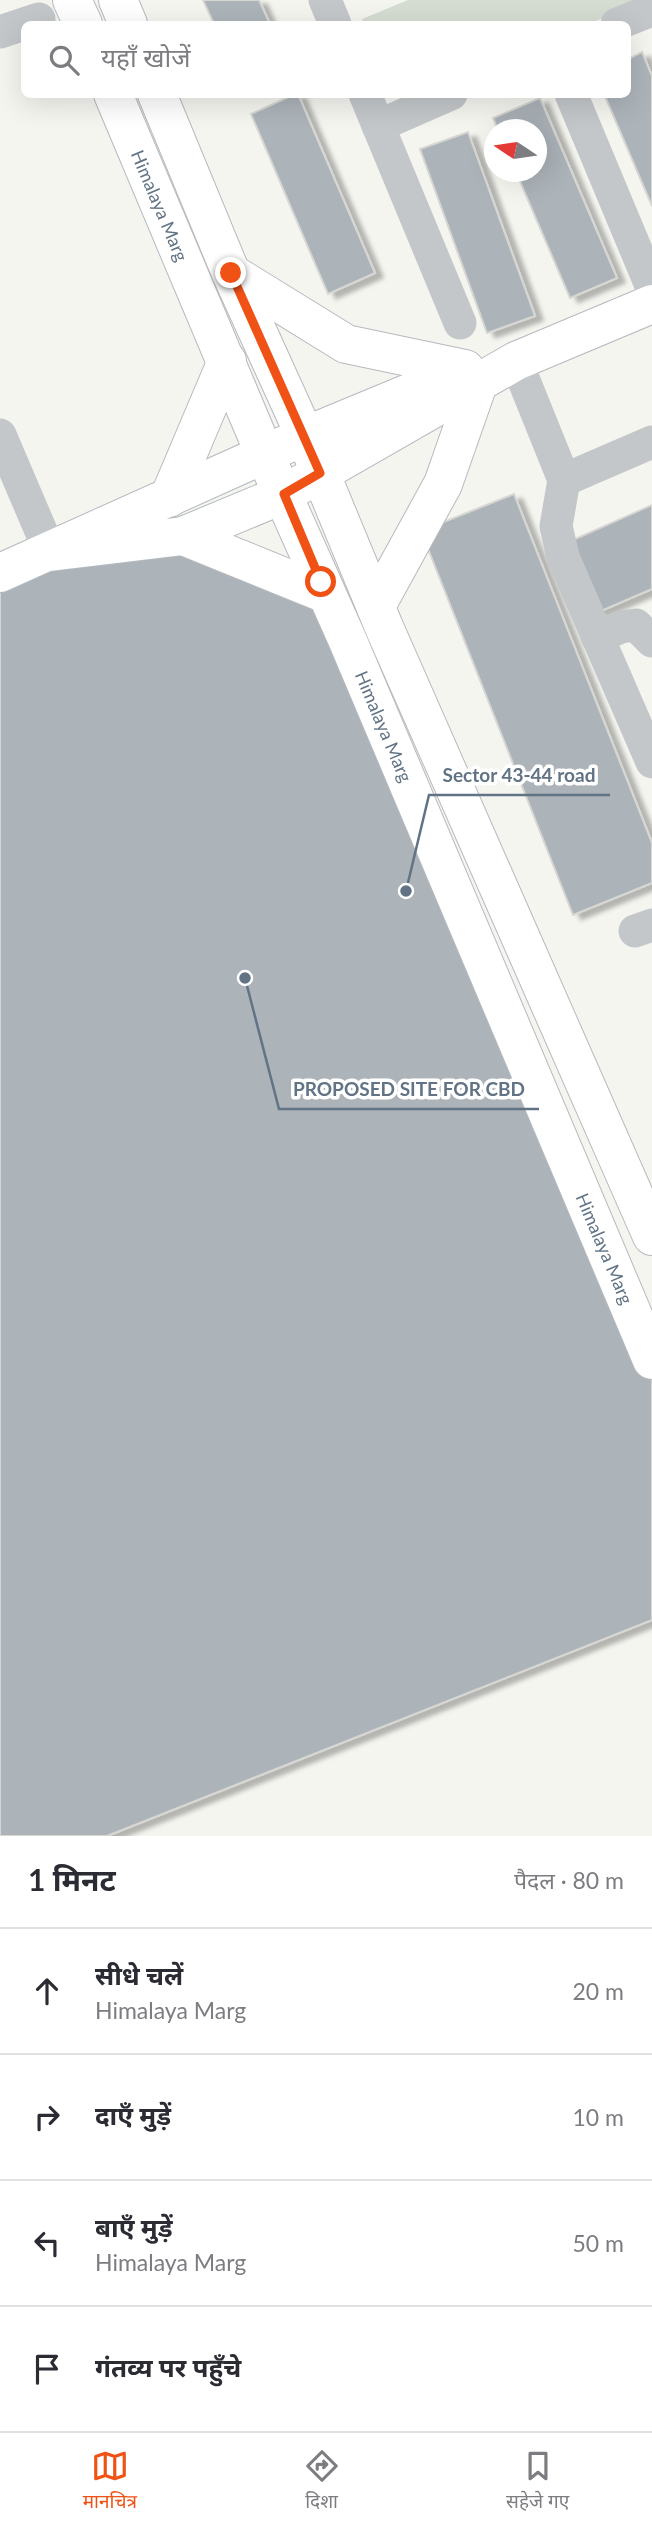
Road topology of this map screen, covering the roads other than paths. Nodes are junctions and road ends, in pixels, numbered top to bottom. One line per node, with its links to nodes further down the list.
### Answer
1 (72, 0): 7 (main road)
2 (118, 0): 8 (main road)
3 (325, 0): 9 (street)
4 (652, 10): 10 (street)
5 (39, 19): 6 (street)
6 (33, 21)
7 (82, 21)
8 (127, 21)
9 (334, 21)
10 (624, 21)
11 (21, 25): 12 (street)
12 (0, 32)
13 (115, 98): 23 (main road, Himalaya Marg)
14 (159, 98): 19 (main road)
15 (366, 98): 18 (street)
16 (442, 98): 18 (street)
17 (573, 98): 20 (street)
18 (377, 126): 22 (street)
19 (231, 273): 25 (main road); 27 (main road)
20 (652, 288)
21 (652, 304): 24 (main road)
22 (460, 323)
23 (227, 361): 29 (main road, Himalaya Marg); 33 (main road)
24 (516, 361): 25 (main road); 31 (street)
25 (471, 377): 27 (main road); 30 (main road); 38 (main road)
26 (0, 435): 35 (street)
27 (305, 436): 29 (main road); 30 (main road)
28 (652, 442): 31 (street)
29 (265, 455): 32 (main road, Himalaya Marg); 33 (main road)
30 (320, 473): 32 (main road); 38 (main road)
31 (564, 480): 39 (street)
32 (284, 494): 34 (main road); 37 (main road, Himalaya Marg)
33 (169, 498): 35 (main road)
34 (183, 536): 35 (main road); 37 (main road)
35 (50, 552): 36 (main road)
36 (0, 573)
37 (326, 594): 43 (main road, Himalaya Marg)
38 (376, 606): 42 (main road)
39 (597, 637): 40 (street); 41 (street)
40 (652, 641)
41 (652, 762)
42 (652, 1236)
43 (652, 1360)

